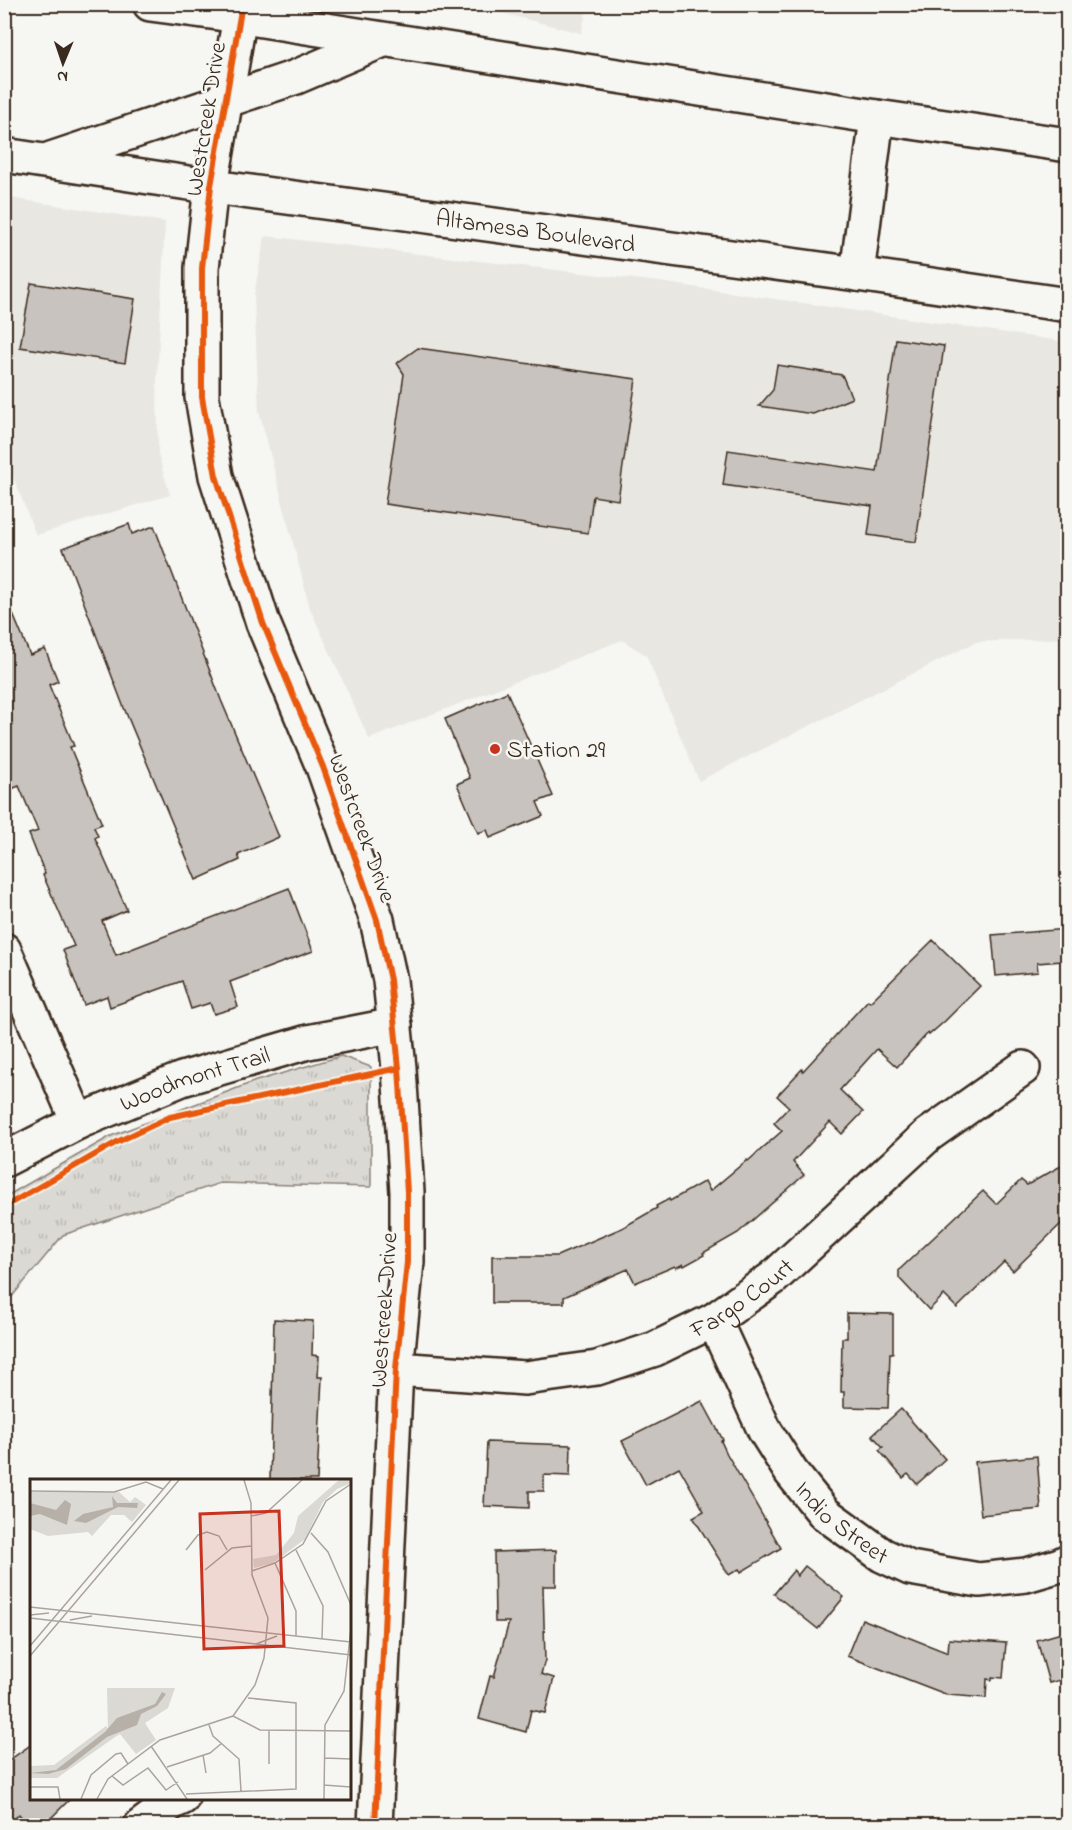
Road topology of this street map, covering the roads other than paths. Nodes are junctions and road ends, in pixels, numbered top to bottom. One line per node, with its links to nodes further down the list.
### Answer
1 (150, 4): 2 (street)
2 (241, 11): 3 (street); 4 (street, Westcreek Drive)
3 (382, 40): 4 (street); 5 (street)
4 (225, 99): 8 (street); 9 (street, Westcreek Drive)
5 (877, 117): 6 (street); 10 (street)
6 (1068, 144)
7 (4, 155): 8 (street, Altamesa Boulevard)
8 (45, 161): 9 (street, Altamesa Boulevard)
9 (211, 186): 10 (street, Altamesa Boulevard); 13 (street, Westcreek Drive)
10 (857, 274): 11 (street, Altamesa Boulevard)
11 (1068, 305)
12 (4, 950): 15 (street)
13 (395, 1025): 15 (street, Woodmont Trail); 18 (street, Westcreek Drive)
14 (1023, 1068): 17 (street, Fargo Court)
15 (78, 1122): 16 (street, Woodmont Trail)
16 (4, 1160)
17 (714, 1320): 18 (street, Fargo Court); 19 (street, Indio Street)
18 (396, 1369): 20 (street, Westcreek Drive)
19 (1068, 1561)
20 (363, 1769): 23 (street, Westcreek Drive)
21 (178, 1800): 22 (street)
22 (141, 1826)
23 (375, 1826)

